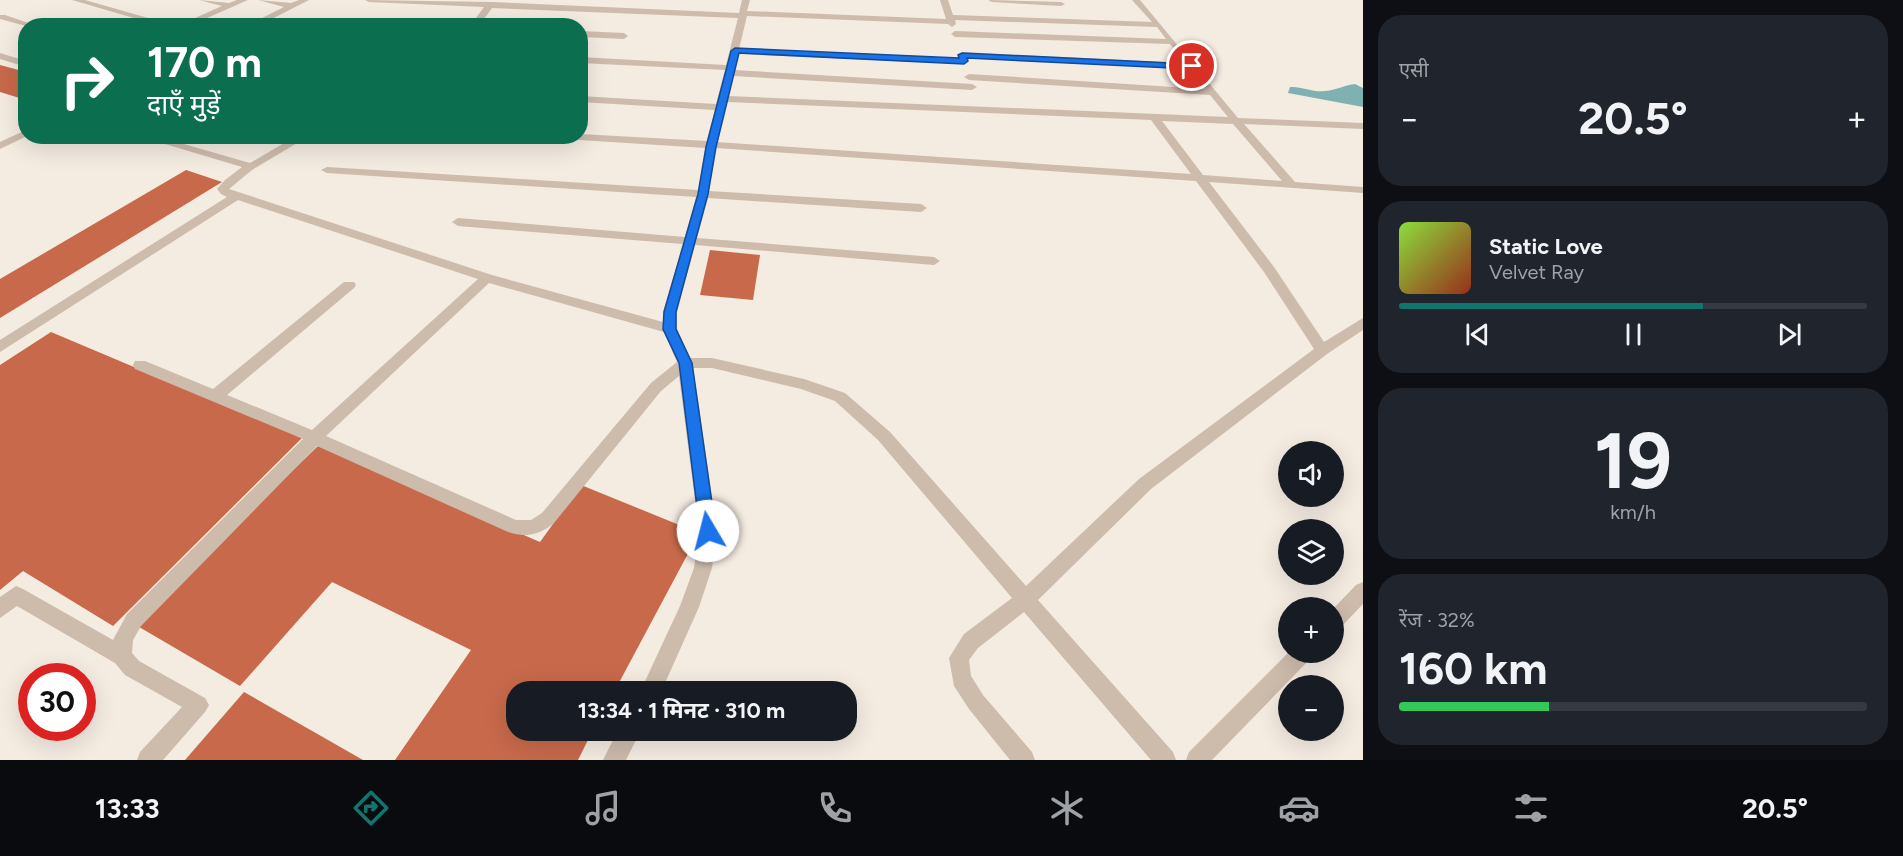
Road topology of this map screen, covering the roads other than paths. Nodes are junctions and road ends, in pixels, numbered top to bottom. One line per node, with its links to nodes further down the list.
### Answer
1 (76, 0): 18 (street)
2 (203, 0): 14 (street)
3 (244, 0): 14 (street)
4 (262, 0): 15 (street)
5 (304, 0): 15 (street)
6 (369, 0): 11 (street)
7 (746, 0): 16 (street)
8 (944, 0): 22 (street)
9 (992, 0): 13 (street)
10 (1136, 0): 24 (street)
11 (491, 4): 12 (street); 21 (street)
12 (562, 4): 16 (street)
13 (1061, 4)
14 (231, 6): 19 (street)
15 (292, 6): 20 (street)
16 (743, 14): 22 (street); 29 (street)
17 (2, 17): 23 (street)
18 (142, 18)
19 (202, 18)
20 (267, 18)
21 (480, 18)
22 (951, 20): 24 (street); 26 (street)
23 (18, 22)
24 (1159, 25): 28 (street)
25 (588, 34): 27 (street)
26 (955, 34): 28 (street); 31 (street)
27 (624, 36)
28 (1173, 42): 34 (street)
29 (735, 51): 31 (street); 35 (street)
30 (0, 56): 33 (street)
31 (963, 58): 34 (street); 36 (street)
32 (588, 61): 35 (street)
33 (18, 62)
34 (1192, 66): 38 (street)
35 (731, 71): 37 (street); 40 (street)
36 (969, 77): 37 (street); 38 (street)
37 (972, 87): 41 (street)
38 (1212, 92): 43 (street)
39 (588, 99): 40 (street)
40 (722, 103): 41 (street); 50 (street)
41 (979, 110): 42 (street)
42 (1153, 116): 43 (street); 53 (street)
43 (1235, 120): 44 (street); 54 (street)
44 (1363, 126)
45 (18, 138): 49 (street)
46 (588, 138): 50 (street)
47 (171, 144): 51 (street)
48 (291, 144): 51 (street)
49 (0, 146)
50 (711, 147): 53 (street); 56 (street)
51 (253, 167): 57 (street)
52 (327, 170): 56 (street)
53 (1197, 177): 54 (street); 67 (street)
54 (1292, 185): 55 (street)
55 (1363, 190)
56 (703, 194): 58 (street); 60 (street)
57 (236, 196): 62 (street); 66 (street)
58 (921, 208)
59 (458, 222): 60 (street)
60 (688, 242): 61 (street); 65 (street)
61 (934, 261)
62 (487, 278): 65 (street); 71 (street)
63 (349, 285): 70 (street)
64 (1363, 323): 67 (street)
65 (670, 329): 68 (street)
66 (0, 347)
67 (1322, 350): 73 (street)
68 (686, 363): 71 (street); 73 (street); 78 (street)
69 (140, 365): 70 (street)
70 (215, 396): 71 (street)
71 (314, 438): 76 (street)
72 (1363, 591): 75 (street)
73 (1026, 599): 82 (street); 83 (street)
74 (0, 609): 76 (street)
75 (1344, 611)
76 (122, 656): 80 (street)
77 (1292, 663): 84 (street)
78 (656, 681)
79 (624, 741): 81 (street)
80 (148, 760)
81 (614, 760)
82 (1024, 760)
83 (1165, 760)
84 (1197, 760)

